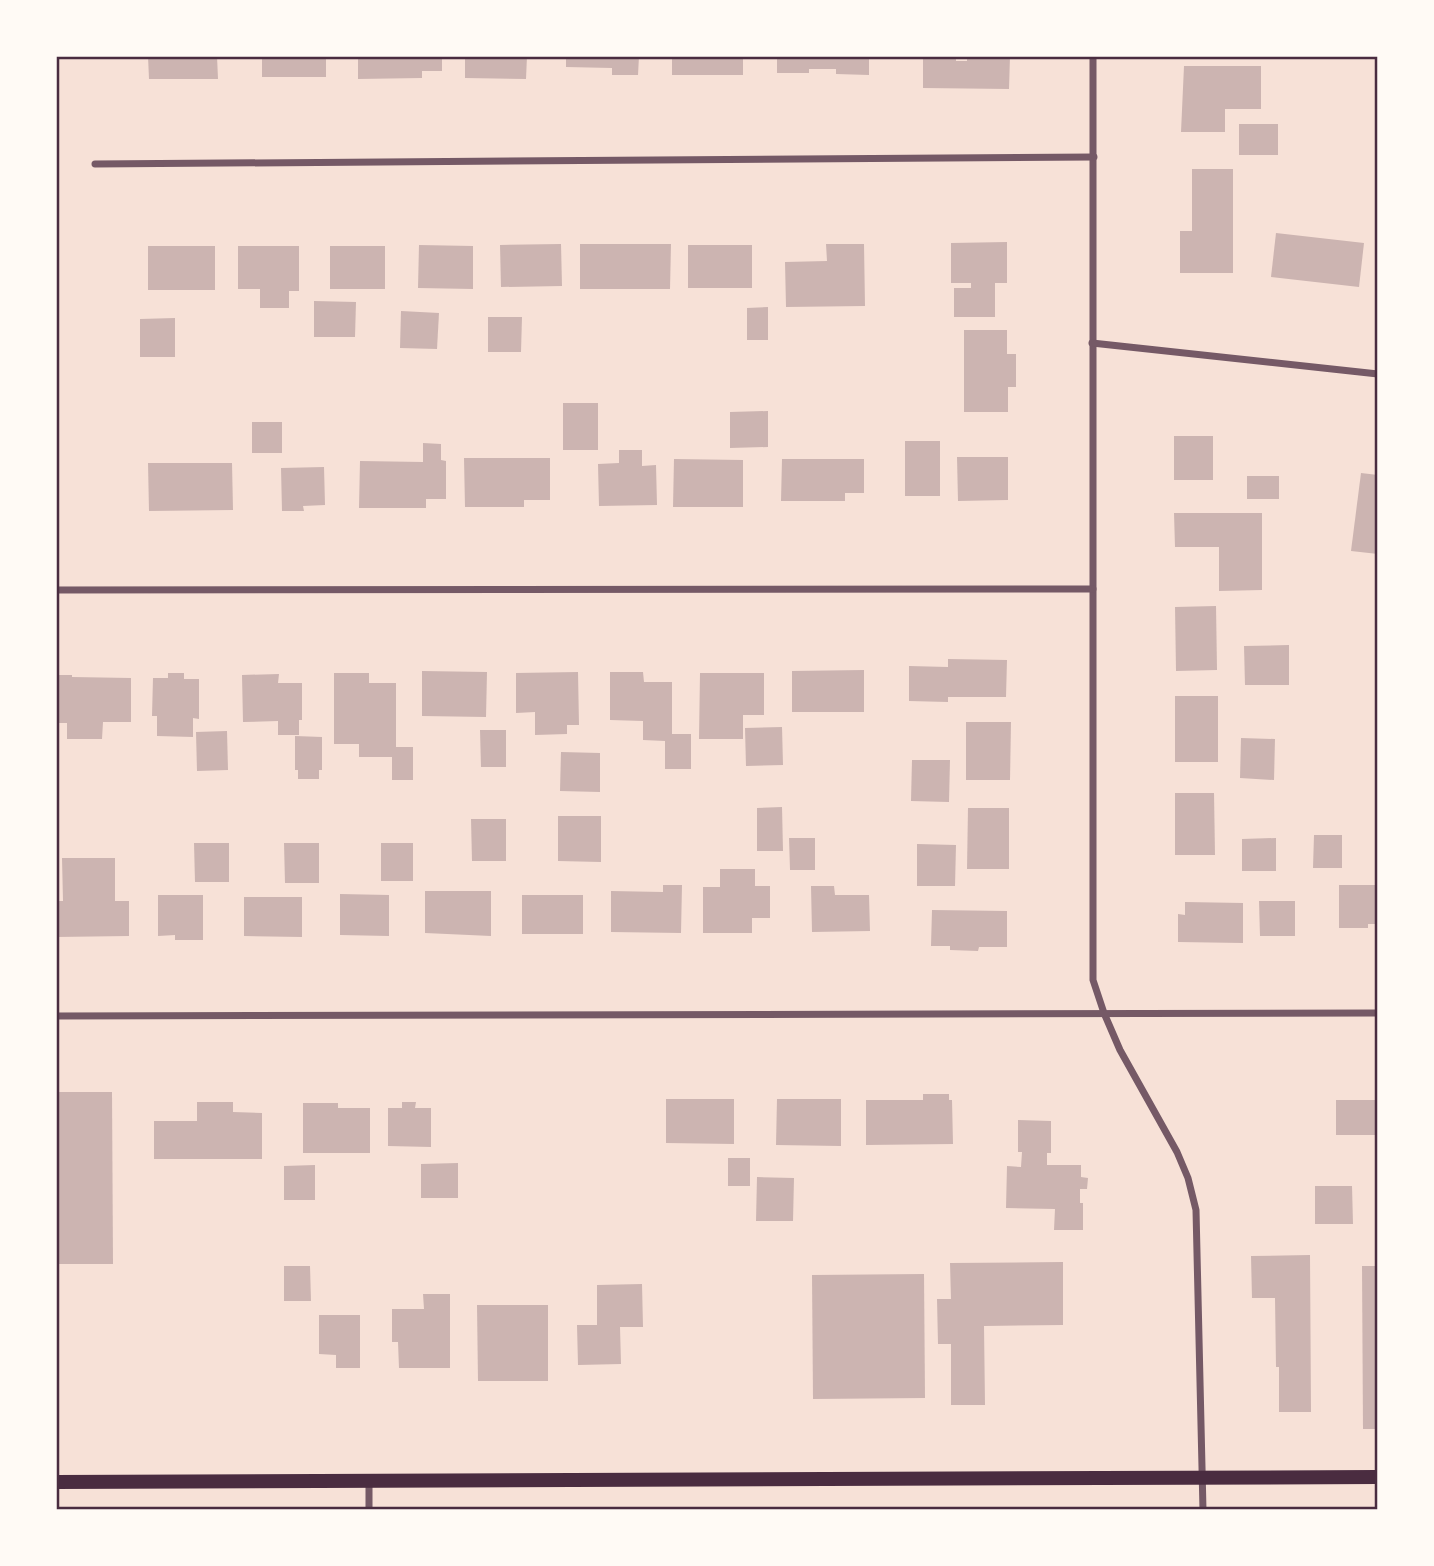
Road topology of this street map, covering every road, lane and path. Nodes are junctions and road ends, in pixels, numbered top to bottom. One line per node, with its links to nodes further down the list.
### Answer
1 (1093, 56): 2 (street)
2 (1094, 157): 3 (street); 4 (street)
3 (95, 164)
4 (1092, 344): 5 (street); 6 (street)
5 (1378, 374)
6 (1093, 589): 7 (street); 8 (street)
7 (56, 590)
8 (1104, 1013): 9 (street); 10 (street); 11 (street)
9 (1378, 1013)
10 (56, 1016)
11 (1202, 1476): 12 (main road); 13 (main road); 16 (street)
12 (1378, 1477)
13 (369, 1481): 14 (main road); 15 (street)
14 (56, 1482)
15 (369, 1510)
16 (1203, 1510)

